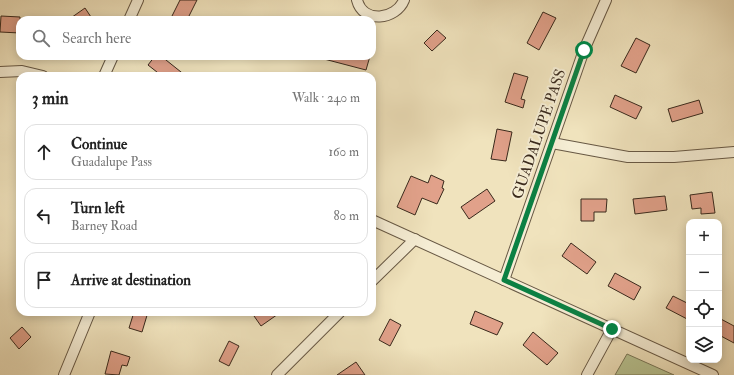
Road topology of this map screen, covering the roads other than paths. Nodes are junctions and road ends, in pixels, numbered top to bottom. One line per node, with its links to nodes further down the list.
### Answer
1 (138, 0): 5 (street)
2 (357, 0): 6 (street)
3 (404, 0): 7 (street)
4 (606, 0): 12 (street, GUADALUPE PASS)
5 (131, 16)
6 (374, 16)
7 (376, 17)
8 (111, 60): 11 (street)
9 (0, 72): 10 (street)
10 (26, 72)
11 (106, 72)
12 (552, 143): 13 (street); 17 (street, GUADALUPE PASS)
13 (734, 152)
14 (376, 222): 15 (street)
15 (415, 239): 16 (street); 17 (street)
16 (376, 277)
17 (504, 280): 20 (street)
18 (88, 316): 21 (street)
19 (336, 316): 22 (street)
20 (612, 329): 23 (street); 24 (street)
21 (64, 375)
22 (277, 375)
23 (587, 375)
24 (713, 375)

